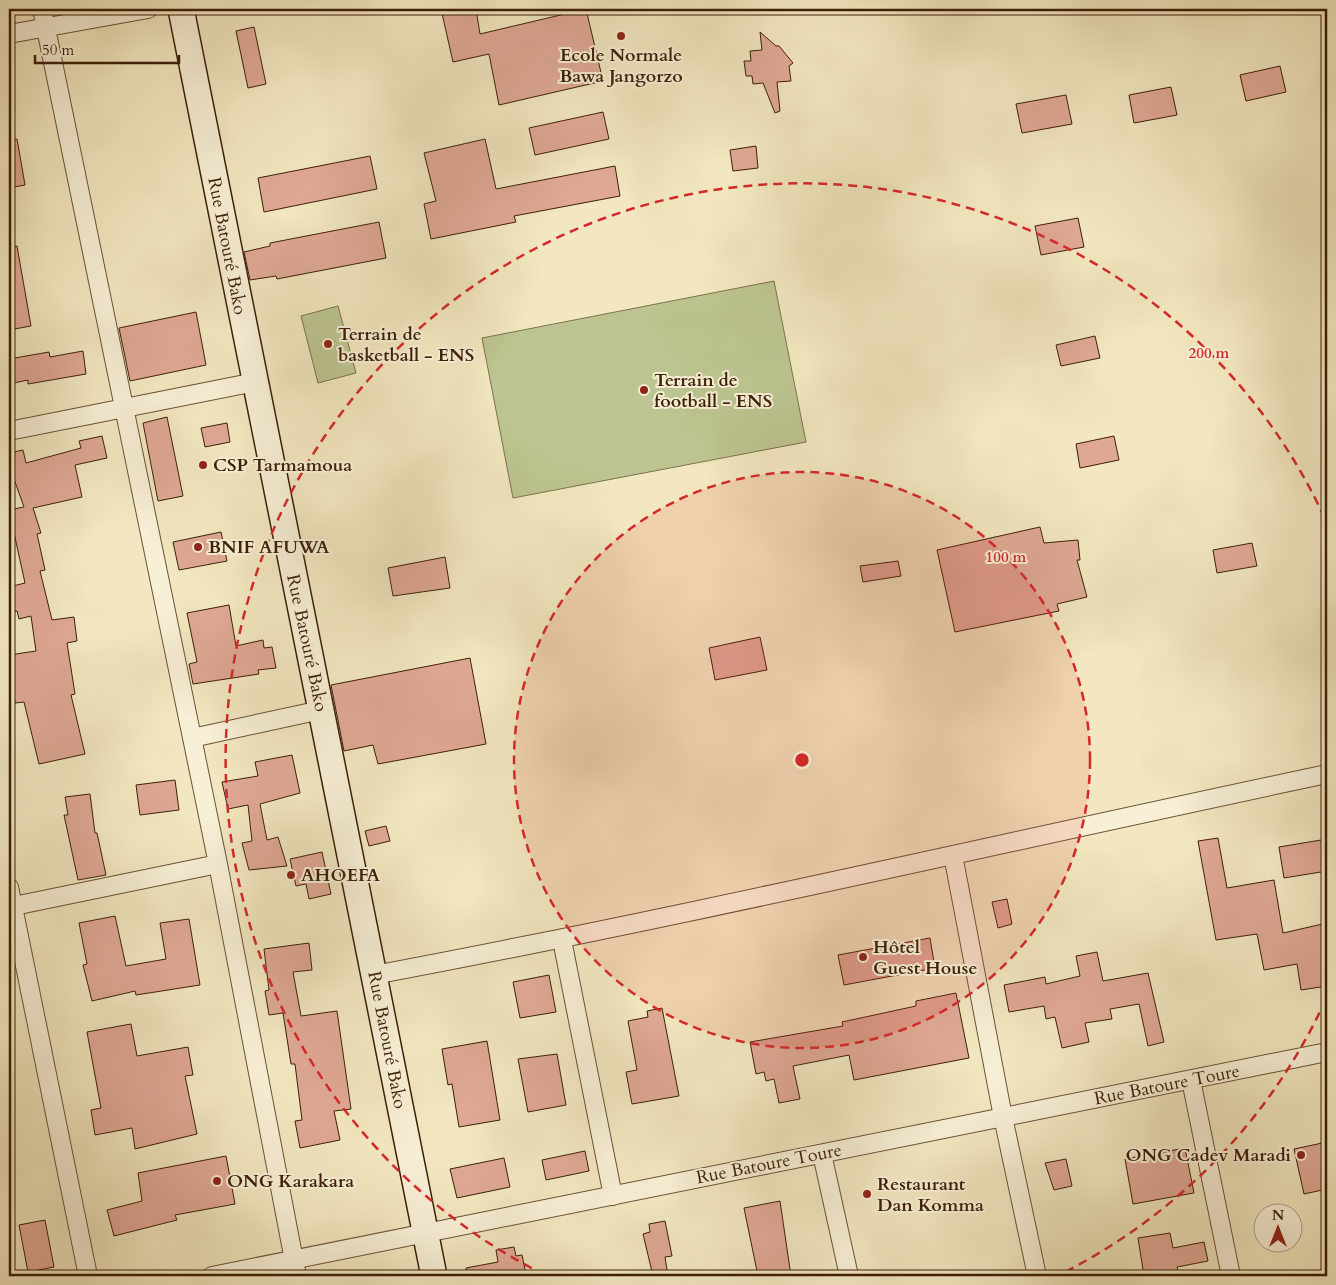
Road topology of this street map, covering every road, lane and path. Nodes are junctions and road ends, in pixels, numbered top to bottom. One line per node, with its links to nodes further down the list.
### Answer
1 (42, 9): 4 (street)
2 (148, 9): 4 (street)
3 (181, 9): 6 (main road, Rue Batouré Bako)
4 (46, 28): 5 (street); 7 (street)
5 (9, 34)
6 (255, 382): 7 (street); 9 (main road, Rue Batouré Bako)
7 (125, 406): 8 (street); 10 (street)
8 (9, 431)
9 (321, 710): 10 (street); 17 (main road, Rue Batouré Bako)
10 (192, 738): 13 (street)
11 (1327, 774): 12 (street)
12 (953, 854): 16 (street); 20 (street)
13 (218, 864): 15 (street); 24 (street)
14 (9, 887): 15 (street)
15 (11, 907): 25 (street)
16 (562, 940): 17 (street); 22 (street)
17 (374, 975): 23 (main road, Rue Batouré Bako)
18 (1327, 1052): 19 (street, Rue Batoure Toure)
19 (1191, 1080): 20 (street, Rue Batoure Toure); 30 (street)
20 (1003, 1117): 21 (street, Rue Batoure Toure); 29 (street)
21 (822, 1154): 22 (street, Rue Batoure Toure); 28 (street)
22 (613, 1196): 23 (street, Rue Batoure Toure)
23 (426, 1233): 24 (street, Rue Batoure Toure); 27 (main road, Rue Batouré Bako)
24 (295, 1268): 26 (street, Rue Batoure Toure)
25 (88, 1276)
26 (212, 1276)
27 (434, 1276)
28 (849, 1276)
29 (1037, 1276)
30 (1231, 1276)

